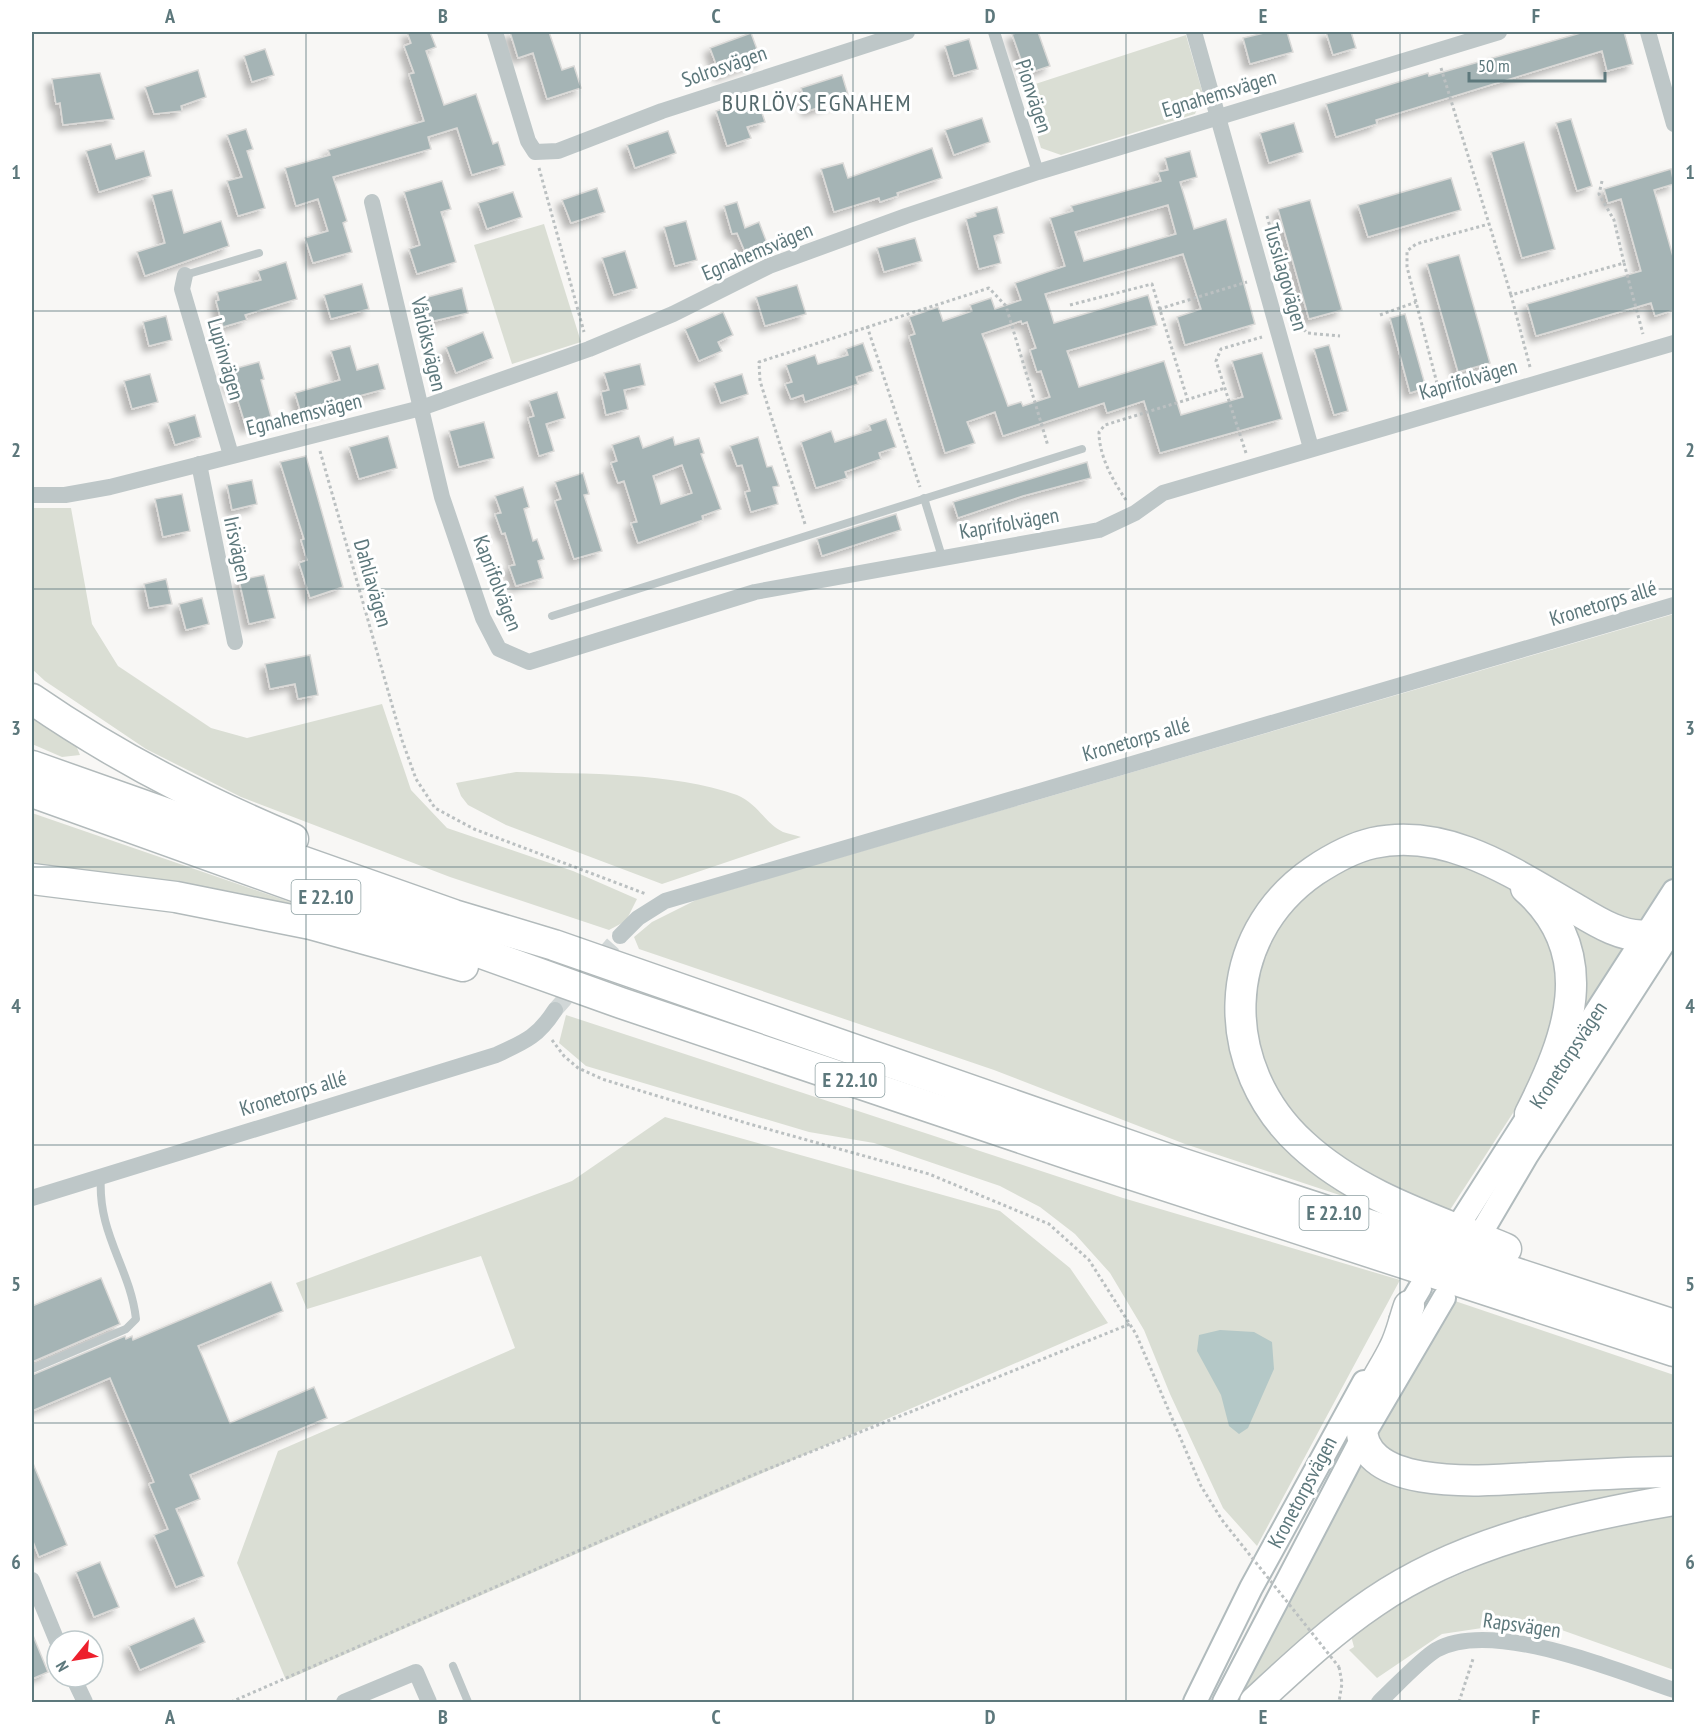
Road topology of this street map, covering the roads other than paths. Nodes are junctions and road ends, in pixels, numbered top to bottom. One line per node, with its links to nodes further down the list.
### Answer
1 (495, 32): 2 (street, Solrosvägen)
2 (907, 32)
3 (994, 32): 9 (street, Pionvägen)
4 (1194, 32): 7 (street, Tussilagovägen)
5 (1498, 32): 7 (street, Egnahemsvägen)
6 (1648, 32): 8 (street)
7 (1218, 117): 9 (street, Egnahemsvägen); 15 (street, Tussilagovägen)
8 (1674, 124)
9 (1038, 172): 14 (street, Egnahemsvägen)
10 (372, 202): 14 (street, Vårlöksvägen)
11 (259, 253): 12 (lane)
12 (185, 275): 17 (street, Lupinvägen)
13 (1674, 343): 15 (street, Kaprifolvägen)
14 (421, 408): 17 (street, Egnahemsvägen); 20 (street, Vårlöksvägen)
15 (1311, 448): 22 (street, Kaprifolvägen)
16 (1082, 449): 21 (lane)
17 (231, 455): 18 (street, Egnahemsvägen)
18 (198, 464): 19 (street, Egnahemsvägen); 25 (street, Irisvägen)
19 (32, 495)
20 (442, 497): 22 (street, Kaprifolvägen)
21 (924, 498): 22 (lane); 24 (lane)
22 (942, 557)
23 (1674, 605): 33 (street, Kronetorps allé)
24 (552, 616)
25 (235, 642)
26 (32, 699): 34 (highway)
27 (32, 766): 34 (highway, E 22.10)
28 (32, 792): 35 (highway, E 22.10)
29 (1508, 873): 32 (highway); 37 (highway); 44 (highway)
30 (32, 879): 35 (highway)
31 (1674, 891): 32 (main road, Kronetorpsvägen)
32 (1665, 929): 37 (main road, Kronetorpsvägen); 41 (main road, Kronetorpsvägen)
33 (620, 936)
34 (554, 945): 44 (highway, E 22.10)
35 (621, 1003): 46 (highway, E 22.10)
36 (555, 1010): 38 (street, Kronetorps allé)
37 (1530, 1114): 40 (main road, Kronetorpsvägen)
38 (101, 1176): 39 (street, Kronetorps allé); 47 (lane)
39 (32, 1198)
40 (1462, 1220)
41 (1484, 1228)
42 (1415, 1297): 48 (highway); 58 (main road, Kronetorpsvägen)
43 (1444, 1298): 48 (main road, Kronetorpsvägen)
44 (1636, 1312): 45 (highway, E 22.10)
45 (1674, 1325)
46 (1674, 1351)
47 (32, 1369)
48 (1364, 1436): 49 (highway); 59 (main road, Kronetorpsvägen)
49 (1674, 1472)
50 (1674, 1500): 60 (highway)
51 (32, 1580): 52 (street)
52 (52, 1629)
53 (453, 1666): 57 (lane)
54 (1674, 1690): 61 (street, Rapsvägen)
55 (345, 1702): 56 (street)
56 (429, 1702)
57 (468, 1702)
58 (1195, 1702)
59 (1224, 1702)
60 (1255, 1702)
61 (1379, 1702)

